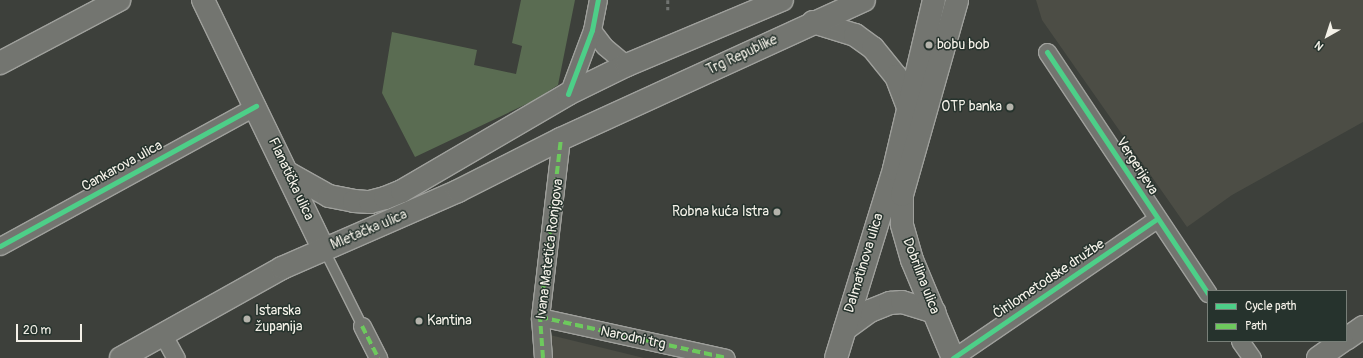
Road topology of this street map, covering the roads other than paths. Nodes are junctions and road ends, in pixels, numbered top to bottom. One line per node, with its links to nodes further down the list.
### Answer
1 (119, 0): 11 (main road)
2 (204, 0): 15 (main road, Flanatička ulica)
3 (598, 0): 9 (street)
4 (782, 0): 12 (main road)
5 (864, 0): 8 (main road, Trg Republike)
6 (934, 0): 14 (main road)
7 (957, 0): 18 (main road)
8 (813, 22): 14 (main road); 16 (main road, Trg Republike)
9 (592, 30): 12 (street); 13 (street)
10 (1047, 52): 20 (street, Vergerijeva)
11 (0, 63)
12 (627, 65): 13 (main road)
13 (568, 94): 19 (main road, Mletačka ulica)
14 (907, 105): 18 (main road)
15 (256, 106): 19 (main road, Flanatička ulica); 21 (street, Cankarova ulica)
16 (621, 112): 17 (main road, Mletačka ulica)
17 (561, 139): 22 (main road, Mletačka ulica); 25 (street, Ivana Matetića Ronjgova)
18 (901, 169): 24 (main road, Dobrilina ulica); 28 (main road, Dalmatinova ulica)
19 (288, 173): 22 (main road, Flanatička ulica)
20 (1157, 219): 23 (street, Vergerijeva); 39 (street, Ćirilometodske družbe)
21 (0, 246)
22 (324, 250): 26 (lane, Flanatička ulica); 29 (main road, Mletačka ulica)
23 (1207, 293)
24 (934, 312): 28 (main road); 39 (main road, Dobrilina ulica)
25 (540, 317): 36 (street, Ivana Matetića Ronjgova); 37 (street, Narodni trg)
26 (362, 326): 35 (street, Flanatička ulica)
27 (1363, 327): 30 (main road)
28 (844, 329): 38 (main road, Dalmatinova ulica)
29 (163, 335): 33 (main road, Mletačka ulica); 34 (street)
30 (1347, 337)
31 (1241, 342): 40 (street)
32 (1341, 342): 41 (main road)
33 (121, 358)
34 (176, 358)
35 (378, 358)
36 (543, 358)
37 (726, 358)
38 (836, 358)
39 (953, 358)
40 (1252, 358)
41 (1318, 358)

